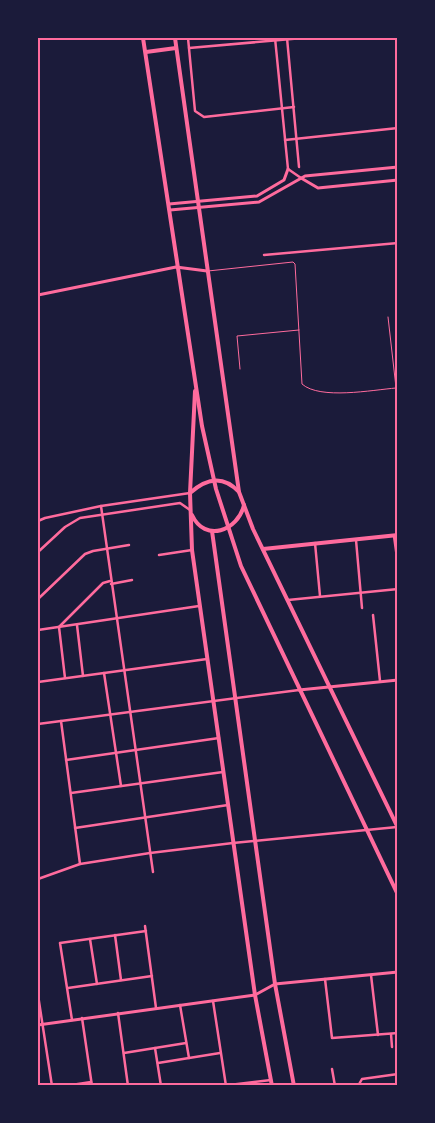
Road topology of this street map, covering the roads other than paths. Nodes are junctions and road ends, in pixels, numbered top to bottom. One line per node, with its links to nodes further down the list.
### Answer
1 (143, 38): 10 (main road)
2 (175, 38): 8 (main road)
3 (188, 38): 9 (street)
4 (287, 38): 5 (street); 7 (street); 12 (street)
5 (303, 38)
6 (396, 38): 11 (street)
7 (275, 39): 9 (street); 13 (street)
8 (176, 48): 10 (main road); 22 (main road)
9 (189, 48): 13 (street)
10 (146, 52): 23 (main road)
11 (398, 55)
12 (294, 108): 13 (street); 15 (street)
13 (282, 109): 16 (street)
14 (398, 128): 15 (street)
15 (296, 138): 16 (street); 17 (street)
16 (285, 140): 19 (street)
17 (299, 167)
18 (398, 167): 20 (street)
19 (288, 169): 20 (street); 22 (street)
20 (301, 178): 21 (street); 24 (street)
21 (398, 180)
22 (198, 201): 23 (street); 24 (main road)
23 (169, 204): 25 (main road)
24 (198, 207): 25 (street); 29 (main road)
25 (170, 210): 28 (main road)
26 (398, 243): 27 (street)
27 (264, 255)
28 (176, 267): 29 (street); 30 (street); 35 (main road)
29 (207, 271): 32 (lane); 38 (main road)
30 (38, 295)
31 (388, 318): 34 (lane)
32 (299, 330): 33 (lane); 34 (lane)
33 (240, 369)
34 (396, 388): 36 (lane)
35 (196, 389): 37 (main road); 39 (main road)
36 (398, 406)
37 (213, 479): 38 (main road); 39 (main road); 45 (main road)
38 (239, 492): 40 (main road)
39 (190, 493): 41 (street); 42 (main road)
40 (244, 505): 45 (main road); 52 (main road)
41 (101, 506): 43 (street); 44 (street)
42 (190, 510): 43 (street); 46 (main road); 53 (main road)
43 (102, 514): 51 (street); 54 (street)
44 (38, 522)
45 (227, 529): 46 (main road); 80 (main road)
46 (212, 531): 81 (main road)
47 (396, 536): 48 (main road); 56 (street)
48 (356, 540): 49 (main road); 60 (street)
49 (315, 544): 52 (main road); 61 (street)
50 (129, 545): 51 (street)
51 (106, 548): 58 (street); 62 (street)
52 (263, 548): 63 (main road)
53 (192, 550): 55 (street); 64 (main road)
54 (38, 552)
55 (159, 555)
56 (398, 565)
57 (132, 580): 58 (street)
58 (111, 582): 67 (street); 69 (street)
59 (398, 589): 60 (street)
60 (360, 592): 61 (street); 65 (street)
61 (320, 596): 63 (street)
62 (38, 599)
63 (288, 600): 79 (main road)
64 (200, 606): 67 (street); 71 (main road)
65 (362, 608)
66 (373, 615): 77 (street)
67 (116, 619): 68 (street); 72 (street)
68 (77, 625): 69 (street); 74 (street)
69 (59, 627): 70 (street); 75 (street)
70 (38, 630)
71 (208, 658): 72 (street); 82 (main road)
72 (124, 670): 73 (street); 83 (street)
73 (104, 673): 74 (street); 84 (street)
74 (83, 676): 75 (street)
75 (65, 678): 78 (street)
76 (398, 680): 77 (street)
77 (380, 681): 79 (street)
78 (38, 682)
79 (330, 687): 80 (street); 97 (main road)
80 (299, 690): 81 (street); 99 (main road)
81 (235, 698): 82 (street); 100 (main road)
82 (213, 700): 83 (street); 87 (main road)
83 (130, 712): 84 (street); 88 (street)
84 (110, 714): 85 (street); 89 (street)
85 (61, 721): 86 (street); 90 (street)
86 (38, 724)
87 (219, 738): 88 (street); 91 (main road)
88 (135, 750): 89 (street); 92 (street)
89 (116, 753): 90 (street); 93 (street)
90 (66, 760): 94 (street)
91 (224, 772): 92 (street); 95 (main road)
92 (139, 784): 93 (street); 96 (street)
93 (121, 786): 94 (street)
94 (70, 793): 98 (street)
95 (228, 805): 96 (street); 101 (main road)
96 (144, 818): 98 (street); 102 (street)
97 (397, 827): 99 (street)
98 (75, 828): 103 (street)
99 (366, 829): 100 (street); 106 (main road)
100 (254, 840): 101 (street); 117 (main road)
101 (233, 843): 102 (street); 120 (main road)
102 (150, 853): 103 (street); 104 (street)
103 (80, 864): 105 (street)
104 (153, 872)
105 (38, 879)
106 (398, 895)
107 (145, 926): 108 (street)
108 (146, 931): 109 (street); 113 (street)
109 (115, 935): 110 (street); 115 (street)
110 (90, 939): 116 (street); 118 (street)
111 (398, 972): 112 (street)
112 (371, 975): 114 (street); 130 (street)
113 (152, 976): 115 (street); 123 (street)
114 (325, 979): 117 (street); 130 (street)
115 (121, 980): 116 (street)
116 (97, 984): 118 (street)
117 (275, 984): 120 (street); 149 (main road)
118 (68, 988): 126 (street)
119 (38, 995): 127 (street)
120 (255, 995): 121 (street); 140 (main road)
121 (213, 1001): 122 (street); 135 (street)
122 (180, 1004): 123 (street); 131 (street)
123 (156, 1008): 124 (street)
124 (118, 1013): 125 (street); 134 (street)
125 (82, 1018): 126 (street); 141 (street)
126 (72, 1020): 127 (street)
127 (40, 1024): 143 (street)
128 (391, 1033): 129 (street); 130 (street); 132 (street)
129 (398, 1033)
130 (378, 1035)
131 (186, 1043): 133 (street); 136 (street)
132 (392, 1047)
133 (155, 1048): 134 (street); 137 (street)
134 (124, 1053): 145 (street)
135 (220, 1053): 136 (street); 142 (street)
136 (189, 1058): 137 (street)
137 (158, 1063): 146 (street)
138 (332, 1068): 150 (street)
139 (398, 1074): 151 (street)
140 (271, 1080): 142 (street); 148 (main road)
141 (92, 1084): 144 (street)
142 (226, 1085): 147 (street)
143 (52, 1086)
144 (65, 1086)
145 (128, 1086)
146 (161, 1086)
147 (221, 1086)
148 (272, 1086)
149 (294, 1086)
150 (335, 1086)
151 (358, 1086)

